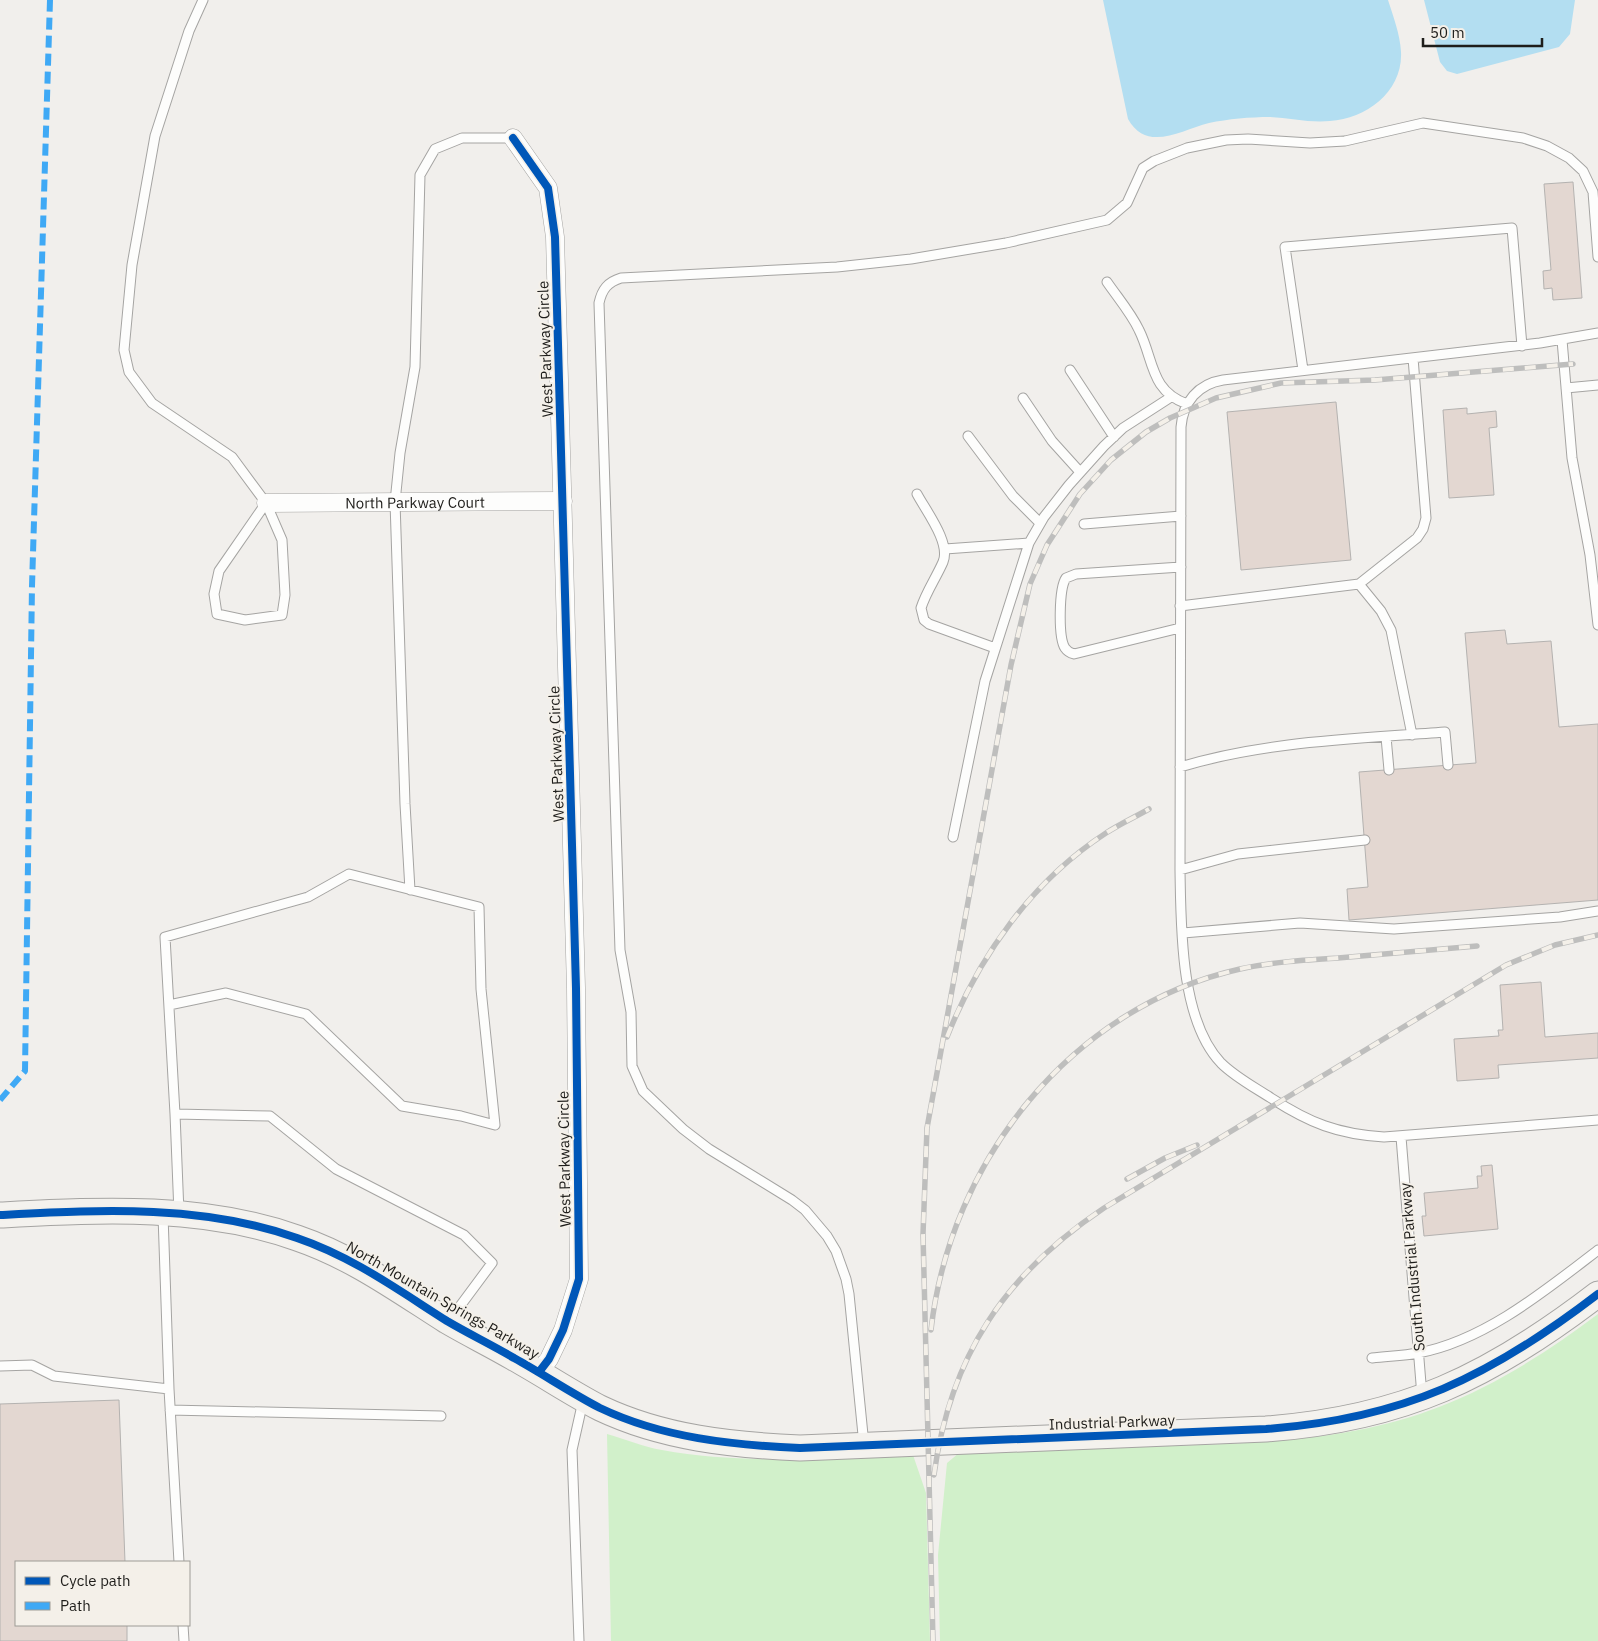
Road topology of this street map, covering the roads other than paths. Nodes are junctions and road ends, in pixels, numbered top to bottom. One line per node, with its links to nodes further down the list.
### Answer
1 (203, 0): 21 (lane)
2 (512, 138): 20 (street, West Parkway Circle); 22 (lane)
3 (1598, 257): 65 (lane)
4 (1107, 282): 13 (lane)
5 (1598, 332): 6 (lane)
6 (1562, 340): 7 (lane); 12 (lane)
7 (1522, 346): 8 (lane); 10 (lane)
8 (1413, 358): 10 (lane); 31 (lane)
9 (1070, 370): 17 (lane)
10 (1303, 370): 15 (lane)
11 (1598, 385): 12 (lane)
12 (1566, 388): 28 (lane)
13 (1171, 397): 15 (lane); 17 (lane)
14 (1023, 398): 18 (lane)
15 (1187, 404): 23 (lane)
16 (968, 436): 24 (lane)
17 (1114, 437): 18 (lane)
18 (1080, 472): 24 (lane)
19 (917, 494): 27 (lane)
20 (563, 501): 22 (street, North Parkway Court); 59 (street, West Parkway Circle)
21 (266, 502): 21 (lane); 22 (street, North Parkway Court)
22 (395, 502): 44 (lane)
23 (1181, 516): 25 (lane); 30 (lane)
24 (1040, 523): 26 (lane)
25 (1084, 524)
26 (1029, 543): 27 (lane); 35 (lane)
27 (945, 549): 35 (lane)
28 (1590, 554): 29 (lane); 33 (lane)
29 (1598, 564)
30 (1181, 567): 32 (lane); 34 (lane)
31 (1359, 584): 32 (lane); 36 (lane)
32 (1180, 606): 34 (lane)
33 (1598, 625)
34 (1180, 628): 39 (lane)
35 (995, 648): 41 (lane)
36 (1412, 735): 37 (lane); 38 (lane)
37 (1386, 737): 39 (lane); 40 (lane)
38 (1448, 765)
39 (1180, 767): 43 (lane)
40 (1389, 770)
41 (953, 837)
42 (1365, 840): 43 (lane)
43 (1180, 870): 46 (lane)
44 (410, 890): 47 (lane); 47 (lane)
45 (1598, 911): 46 (lane)
46 (1183, 933): 50 (lane)
47 (169, 1005): 48 (lane)
48 (175, 1114): 51 (lane); 55 (lane)
49 (1598, 1120): 50 (lane)
50 (1401, 1137): 56 (lane, South Industrial Parkway)
51 (171, 1212): 52 (street, North Mountain Springs Parkway); 55 (street, North Mountain Springs Parkway); 60 (lane)
52 (0, 1215)
53 (1598, 1250): 56 (lane)
54 (1598, 1294): 61 (street, Industrial Parkway)
55 (449, 1322): 59 (street, North Mountain Springs Parkway)
56 (1418, 1353): 57 (lane); 61 (lane, South Industrial Parkway)
57 (1372, 1358)
58 (0, 1366): 60 (lane)
59 (538, 1372): 62 (street, North Mountain Springs Parkway)
60 (169, 1389): 63 (lane)
61 (1422, 1398): 65 (street, Industrial Parkway)
62 (591, 1403): 65 (street, Industrial Parkway); 69 (lane)
63 (170, 1410): 64 (lane); 66 (lane)
64 (442, 1416)
65 (864, 1445)
66 (179, 1561)
67 (183, 1626): 68 (lane)
68 (184, 1641)
69 (579, 1641)

